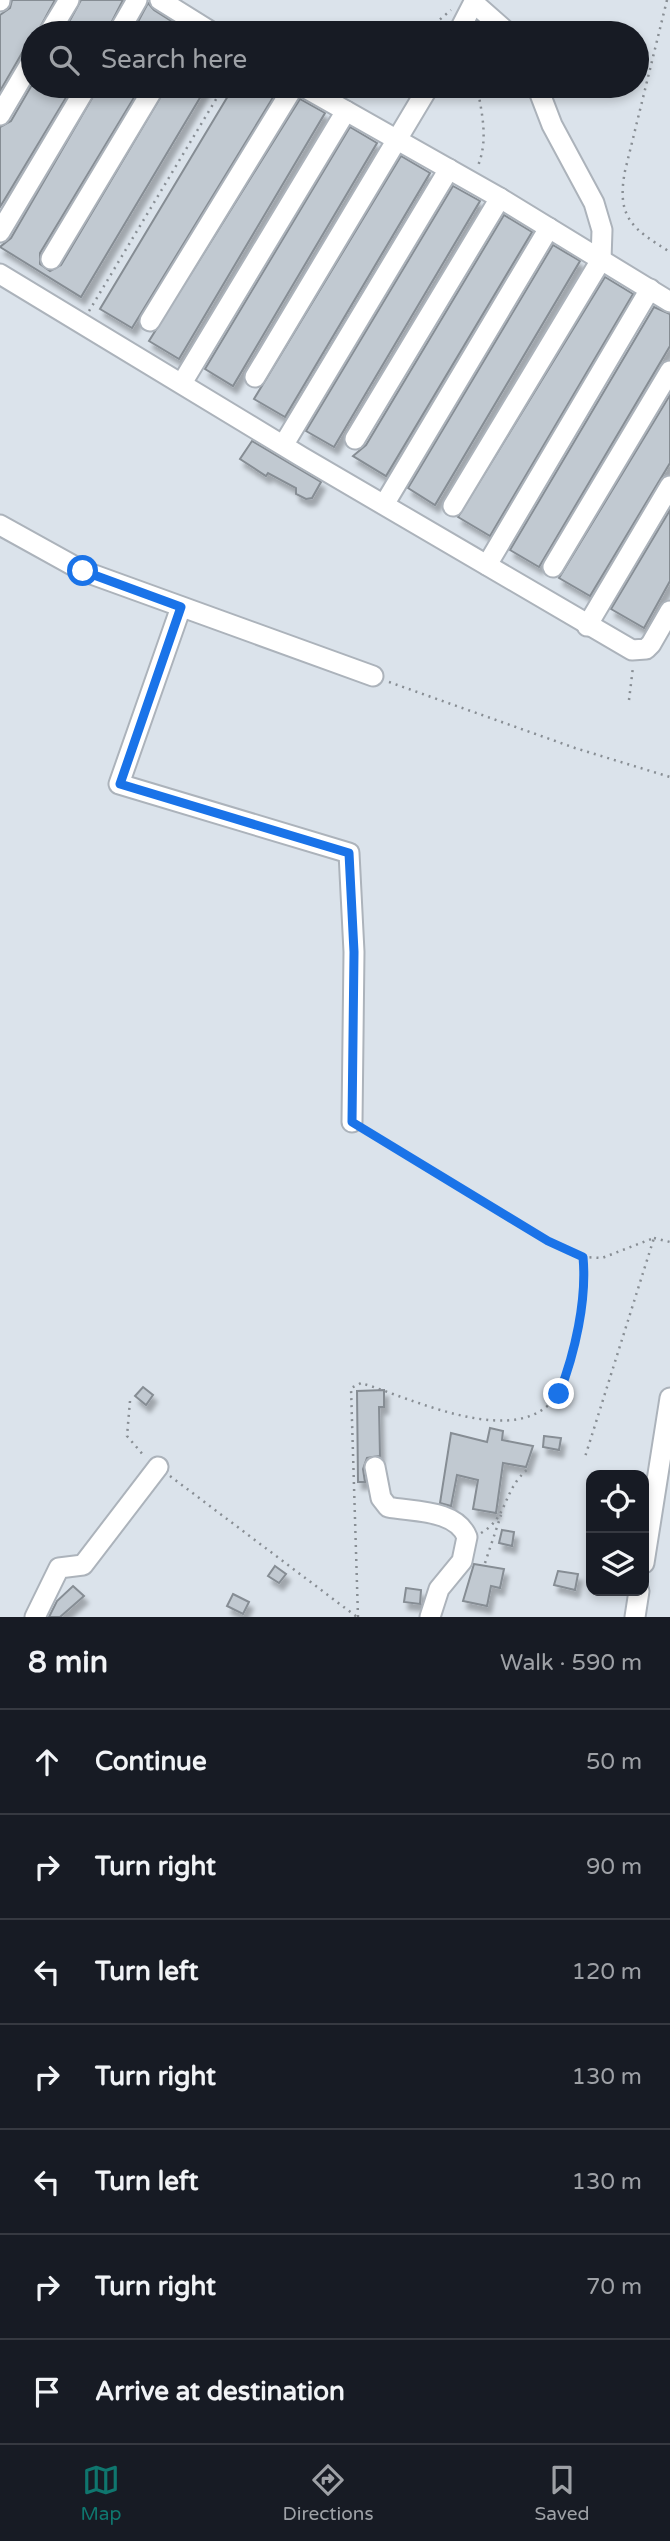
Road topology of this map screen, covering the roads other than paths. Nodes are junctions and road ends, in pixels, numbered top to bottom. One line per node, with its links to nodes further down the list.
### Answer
1 (69, 0): 5 (street)
2 (137, 0): 6 (street)
3 (160, 0): 7 (street)
4 (475, 1): 8 (street); 9 (street)
5 (56, 21)
6 (125, 21)
7 (184, 21)
8 (464, 21)
9 (496, 21)
10 (21, 79): 18 (street)
11 (80, 98): 23 (street)
12 (148, 98): 24 (street)
13 (287, 98): 29 (street)
14 (323, 98): 17 (street)
15 (422, 98): 19 (street)
16 (542, 98): 25 (street)
17 (346, 111): 19 (street); 32 (street)
18 (0, 115)
19 (397, 140): 20 (street); 31 (street)
20 (449, 169): 21 (street); 34 (street)
21 (500, 198): 22 (street); 33 (street)
22 (549, 228): 25 (street); 36 (street)
23 (0, 232)
24 (51, 259)
25 (601, 260): 27 (street); 37 (street)
26 (0, 274): 32 (street)
27 (650, 289): 28 (street); 39 (street)
28 (670, 302)
29 (150, 321)
30 (670, 371): 40 (street)
31 (256, 377)
32 (182, 383): 34 (street)
33 (355, 439)
34 (284, 444): 36 (street)
35 (670, 486): 43 (street)
36 (384, 503): 39 (street)
37 (453, 506)
38 (0, 525): 41 (street)
39 (487, 565): 43 (street)
40 (553, 567)
41 (181, 607): 44 (street); 45 (street)
42 (670, 611): 43 (street)
43 (587, 626)
44 (373, 676)
45 (352, 1122)
46 (670, 1398): 49 (street)
47 (158, 1467): 51 (street)
48 (375, 1467): 52 (street)
49 (649, 1533)
50 (638, 1596): 53 (street)
51 (35, 1617)
52 (430, 1617)
53 (635, 1617)

